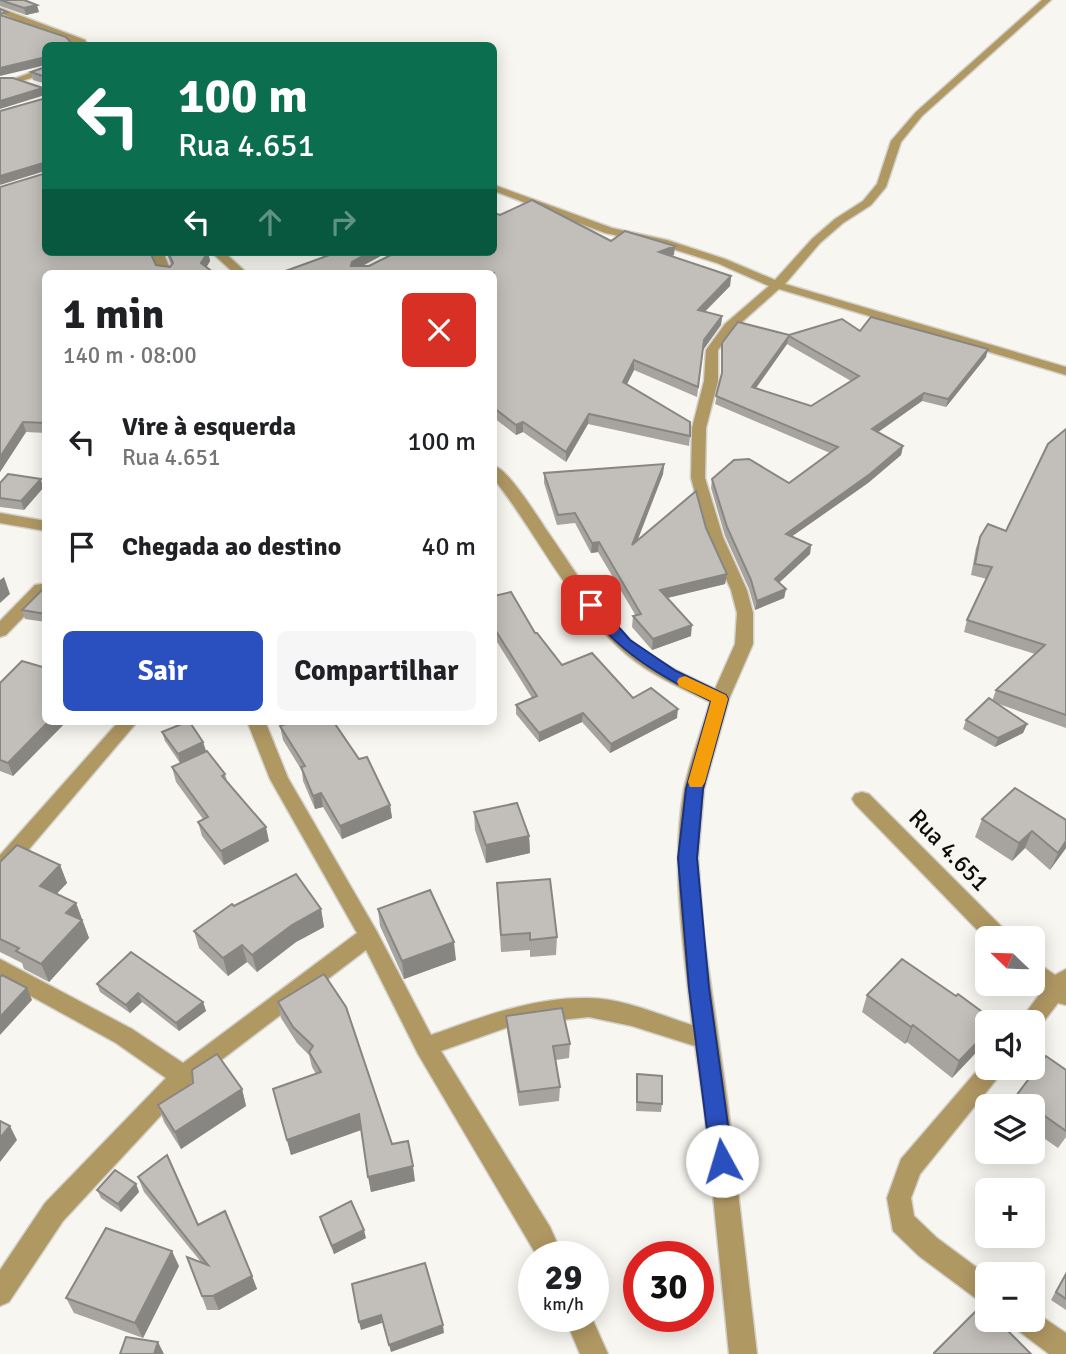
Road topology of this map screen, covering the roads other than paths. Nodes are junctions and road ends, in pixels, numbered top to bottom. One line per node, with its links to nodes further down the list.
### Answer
1 (1047, 0): 9 (street)
2 (0, 10): 3 (street)
3 (82, 42)
4 (42, 71): 5 (street)
5 (38, 87)
6 (497, 189): 9 (street)
7 (226, 256): 8 (street)
8 (238, 270)
9 (777, 285): 10 (street); 16 (street)
10 (1066, 371)
11 (497, 474): 16 (street)
12 (0, 518): 13 (street)
13 (42, 526)
14 (41, 589): 15 (street)
15 (0, 631)
16 (720, 699): 27 (street)
17 (126, 725): 20 (street)
18 (258, 725): 22 (street)
19 (862, 799): 21 (street, Rua 4.651)
20 (0, 869)
21 (987, 926)
22 (369, 936): 28 (street); 29 (street)
23 (0, 968): 29 (street)
24 (1045, 977): 25 (street)
25 (1063, 989): 26 (street)
26 (1042, 1010)
27 (705, 1039): 28 (street); 38 (street)
28 (426, 1047): 31 (street)
29 (183, 1076): 33 (street)
30 (982, 1080): 32 (street)
31 (543, 1241)
32 (975, 1282)
33 (0, 1293)
34 (584, 1332): 37 (street)
35 (1041, 1332): 36 (street)
36 (1066, 1350)
37 (594, 1354)
38 (743, 1354)

